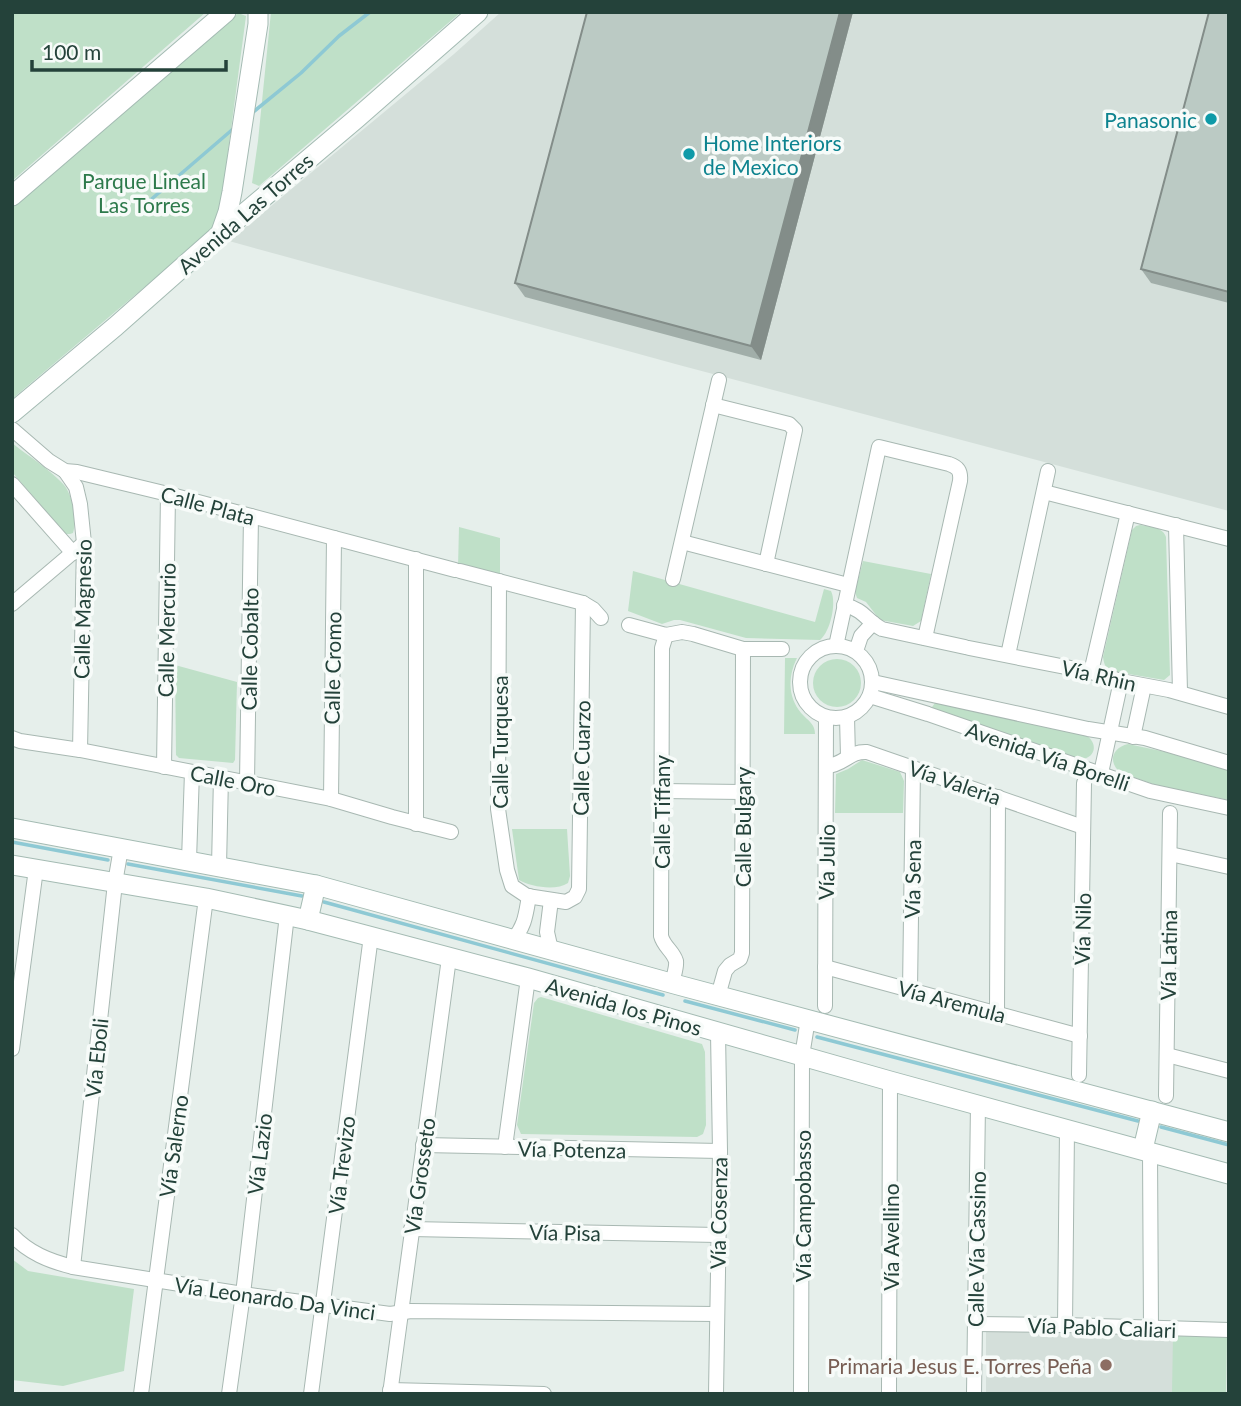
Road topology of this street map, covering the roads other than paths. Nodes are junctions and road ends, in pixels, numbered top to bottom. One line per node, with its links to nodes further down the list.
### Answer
1 (226, 12): 5 (street)
2 (258, 12): 4 (street)
3 (478, 12): 6 (street, Avenida Las Torres)
4 (232, 192): 6 (street); 7 (street)
5 (12, 196)
6 (250, 209): 7 (street, Avenida Las Torres)
7 (221, 233): 10 (street, Avenida Las Torres)
8 (719, 380): 9 (street)
9 (713, 405): 22 (street); 25 (street)
10 (12, 413)
11 (12, 429): 12 (street, Calle Plata)
12 (65, 471): 16 (street, Calle Plata); 23 (street, Calle Magnesio)
13 (1048, 471): 15 (street)
14 (12, 484): 23 (street)
15 (1044, 492): 17 (street); 41 (street)
16 (168, 494): 18 (street, Calle Plata); 58 (street, Calle Mercurio)
17 (1128, 513): 19 (street); 42 (street)
18 (251, 516): 20 (street, Calle Plata); 64 (street, Calle Cobalto)
19 (1176, 526): 21 (street); 47 (street)
20 (334, 538): 24 (street, Calle Plata); 69 (street, Calle Cromo)
21 (1229, 538)
22 (682, 542): 25 (street); 26 (street)
23 (79, 548): 30 (street); 55 (street, Calle Magnesio)
24 (416, 559): 27 (street, Calle Plata); 72 (street)
25 (766, 564): 28 (street)
26 (673, 579)
27 (499, 581): 29 (street, Calle Plata); 85 (street, Calle Turquesa)
28 (848, 584): 31 (street); 36 (street)
29 (583, 603): 32 (street); 87 (street, Calle Cuarzo)
30 (12, 604)
31 (844, 605): 33 (street, Vía Rhin); 37 (street)
32 (601, 618)
33 (873, 623): 36 (street, Vía Rhin); 40 (street)
34 (629, 625): 35 (street)
35 (666, 635): 38 (street); 66 (street, Calle Tiffany)
36 (925, 638): 41 (street, Vía Rhin)
37 (836, 646): 40 (street); 51 (street)
38 (743, 649): 39 (street); 67 (street, Calle Bulgary)
39 (782, 649)
40 (856, 651): 45 (street)
41 (1008, 655): 42 (street, Vía Rhin)
42 (1091, 672): 43 (street, Vía Rhin)
43 (1121, 681): 44 (street, Vía Rhin); 52 (street)
44 (1144, 686): 47 (street, Vía Rhin); 53 (street)
45 (872, 689): 46 (street, Avenida Vía Borelli); 48 (street, Avenida Vía Borelli); 50 (street)
46 (910, 690): 48 (street); 52 (street, Avenida Vía Borelli)
47 (1180, 692): 49 (street, Vía Rhin)
48 (905, 707): 62 (street, Avenida Vía Borelli)
49 (1229, 707)
50 (847, 717): 51 (street); 56 (street)
51 (826, 718): 59 (street, Vía Julio)
52 (1110, 733): 53 (street, Avenida Vía Borelli); 62 (street)
53 (1133, 737): 57 (street, Avenida Vía Borelli)
54 (12, 738): 55 (street, Calle Oro)
55 (80, 750): 58 (street, Calle Oro)
56 (848, 757): 59 (street, Vía Valeria); 60 (street, Vía Valeria)
57 (1229, 763)
58 (164, 766): 61 (street, Calle Oro)
59 (827, 766): 94 (street, Vía Julio)
60 (913, 768): 68 (street, Vía Valeria); 97 (street, Vía Sena)
61 (192, 772): 63 (street, Calle Oro); 78 (street)
62 (1101, 773): 70 (street, Avenida Vía Borelli)
63 (220, 777): 64 (street, Calle Oro); 80 (street)
64 (247, 782): 69 (street, Calle Oro)
65 (1084, 783): 73 (street, Vía Nilo)
66 (662, 791): 67 (street); 96 (street, Calle Tiffany)
67 (742, 792): 98 (street, Calle Bulgary)
68 (998, 797): 73 (street, Vía Valeria); 100 (street)
69 (331, 799): 72 (street, Calle Oro)
70 (1229, 808)
71 (1170, 813): 77 (street, Vía Latina)
72 (416, 824): 75 (street, Calle Oro)
73 (1083, 827): 104 (street, Vía Nilo)
74 (12, 828): 76 (street, Avenida los Pinos)
75 (451, 832)
76 (121, 848): 78 (street, Avenida los Pinos); 83 (street, Vía Eboli)
77 (1170, 855): 81 (street); 106 (street, Vía Latina)
78 (189, 860): 80 (street, Avenida los Pinos)
79 (12, 865): 82 (street, Avenida los Pinos)
80 (219, 866): 84 (street, Avenida los Pinos)
81 (1229, 867)
82 (36, 870): 83 (street, Avenida los Pinos); 105 (street)
83 (116, 883): 86 (street, Avenida los Pinos); 124 (street, Vía Eboli)
84 (316, 885): 89 (street); 91 (street, Avenida los Pinos)
85 (526, 895): 87 (street); 91 (street)
86 (206, 898): 88 (street, Avenida los Pinos); 125 (street, Vía Salerno)
87 (556, 901): 92 (street)
88 (287, 915): 89 (street, Avenida los Pinos); 126 (street, Vía Lazio)
89 (308, 920): 90 (street, Avenida los Pinos)
90 (371, 936): 93 (street, Avenida los Pinos); 127 (street, Vía Trevizo)
91 (512, 940): 92 (street, Avenida los Pinos)
92 (551, 950): 96 (street, Avenida los Pinos)
93 (449, 958): 95 (street, Avenida los Pinos); 116 (street, Vía Grosseto)
94 (825, 967): 97 (street, Vía Aremula); 99 (street, Vía Julio)
95 (528, 978): 101 (street, Avenida los Pinos); 117 (street)
96 (675, 985): 98 (street, Avenida los Pinos); 101 (street)
97 (910, 990): 100 (street, Vía Aremula)
98 (718, 996): 102 (street, Avenida los Pinos)
99 (825, 1006)
100 (997, 1013): 104 (street, Vía Aremula)
101 (668, 1018): 103 (street, Avenida los Pinos)
102 (808, 1019): 107 (street, Vía Campobasso); 113 (street, Avenida los Pinos)
103 (718, 1033): 107 (street, Avenida los Pinos); 119 (street, Vía Cosenza)
104 (1080, 1036): 109 (street, Vía Nilo)
105 (12, 1049)
106 (1167, 1055): 108 (street); 111 (street, Vía Latina)
107 (803, 1056): 110 (street, Avenida los Pinos); 140 (street, Vía Campobasso)
108 (1229, 1071)
109 (1079, 1075)
110 (890, 1081): 112 (street, Avenida los Pinos); 141 (street, Vía Avellino)
111 (1166, 1096)
112 (978, 1104): 114 (street, Avenida los Pinos); 130 (street, Calle Vía Cassino)
113 (1152, 1111): 115 (street, Avenida los Pinos); 118 (street)
114 (1067, 1129): 118 (street, Avenida los Pinos); 131 (street)
115 (1229, 1132)
116 (423, 1145): 117 (street, Vía Potenza); 121 (street, Vía Grosseto)
117 (505, 1147): 119 (street, Vía Potenza)
118 (1146, 1150): 120 (street, Avenida los Pinos); 132 (street)
119 (720, 1151): 122 (street, Vía Cosenza)
120 (1229, 1174)
121 (411, 1229): 122 (street, Vía Pisa); 128 (street, Vía Grosseto)
122 (718, 1234): 129 (street, Vía Cosenza)
123 (12, 1235): 124 (street, Vía Leonardo Da Vinci)
124 (73, 1267): 125 (street, Vía Leonardo Da Vinci)
125 (156, 1280): 126 (street, Vía Leonardo Da Vinci); 135 (street, Vía Salerno)
126 (243, 1294): 127 (street, Vía Leonardo Da Vinci); 136 (street, Vía Lazio)
127 (323, 1305): 128 (street, Vía Leonardo Da Vinci); 137 (street, Vía Trevizo)
128 (400, 1312): 129 (street, Vía Leonardo Da Vinci); 134 (street, Vía Grosseto)
129 (716, 1314): 139 (street, Vía Cosenza)
130 (975, 1324): 131 (street, Vía Pablo Caliari); 142 (street, Calle Vía Cassino)
131 (1065, 1325): 132 (street, Vía Pablo Caliari)
132 (1151, 1328): 133 (street, Vía Pablo Caliari)
133 (1229, 1331)
134 (390, 1392): 138 (street)
135 (136, 1393)
136 (229, 1394)
137 (311, 1394)
138 (544, 1394)
139 (716, 1394)
140 (801, 1394)
141 (889, 1394)
142 (974, 1394)

